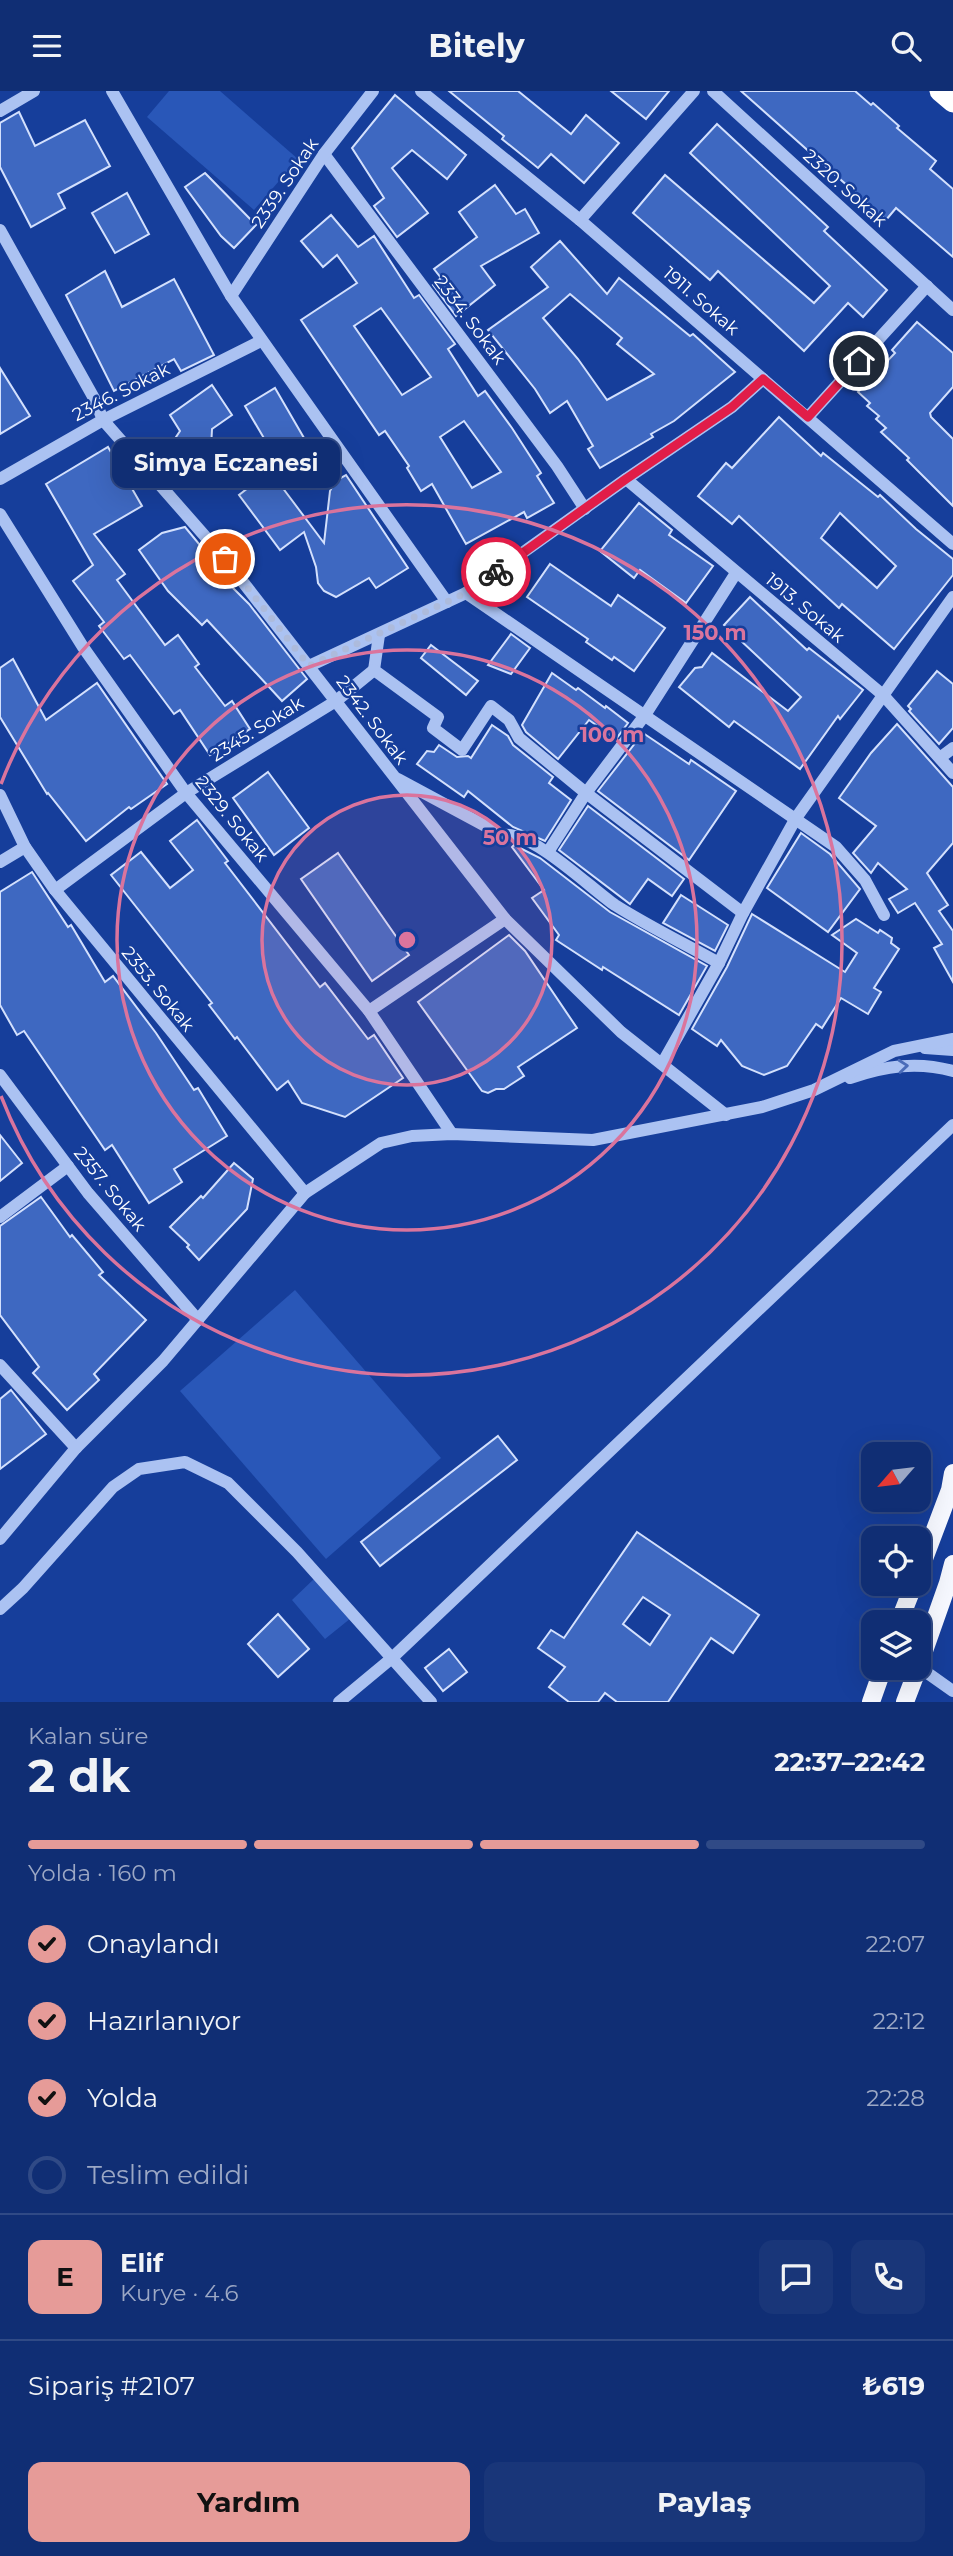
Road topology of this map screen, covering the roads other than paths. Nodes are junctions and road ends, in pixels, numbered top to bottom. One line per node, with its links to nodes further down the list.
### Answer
1 (34, 91): 9 (street)
2 (112, 91): 14 (street)
3 (373, 91): 10 (street, 2339. Sokak)
4 (421, 91): 11 (street, 1911. Sokak)
5 (694, 91): 11 (street)
6 (713, 91): 13 (street, 2320. Sokak)
7 (940, 91): 8 (highway)
8 (953, 102)
9 (0, 111)
10 (324, 154): 14 (street, 2339. Sokak); 22 (street, 2334. Sokak)
11 (580, 219): 17 (street, 1911. Sokak)
12 (0, 230): 19 (street, 2342. Sokak)
13 (927, 286): 15 (street, 2320. Sokak); 18 (street)
14 (231, 296): 16 (street)
15 (953, 310)
16 (261, 341): 19 (street, 2346. Sokak); 28 (street)
17 (763, 379): 18 (street, 1911. Sokak); 21 (street)
18 (808, 417): 24 (street, 1911. Sokak)
19 (103, 420): 20 (street, 2346. Sokak); 30 (street, 2342. Sokak)
20 (0, 479)
21 (626, 479): 22 (street); 25 (street, 1913. Sokak)
22 (585, 509): 26 (street)
23 (0, 514): 39 (street, 2329. Sokak)
24 (953, 544)
25 (736, 573): 32 (street, 1913. Sokak); 34 (street)
26 (466, 593): 28 (street); 34 (street)
27 (953, 597): 32 (street)
28 (447, 602): 29 (street)
29 (379, 635): 30 (street); 31 (street)
30 (309, 666): 33 (street, 2342. Sokak)
31 (374, 670): 33 (street, 2345. Sokak); 40 (street)
32 (883, 695): 36 (street, 1913. Sokak); 42 (street)
33 (336, 701): 38 (street, 2342. Sokak); 39 (street, 2345. Sokak)
34 (645, 715): 40 (street); 42 (street)
35 (953, 748): 36 (street)
36 (941, 757): 37 (street, 1913. Sokak)
37 (953, 773)
38 (393, 777): 44 (street); 49 (street, 2342. Sokak)
39 (186, 793): 46 (street, 2345. Sokak); 51 (street, 2329. Sokak)
40 (586, 793): 44 (street); 47 (street)
41 (0, 795): 43 (street, 2353. Sokak)
42 (796, 818): 47 (street); 48 (street)
43 (25, 847): 45 (street); 46 (street, 2353. Sokak)
44 (548, 852): 50 (street)
45 (0, 862)
46 (55, 890): 63 (street, 2353. Sokak)
47 (743, 913): 50 (street)
48 (884, 915)
49 (505, 919): 51 (street); 55 (street, 2342. Sokak)
50 (719, 963): 55 (street)
51 (369, 1011): 61 (street, 2329. Sokak)
52 (953, 1037): 54 (street)
53 (953, 1050): 54 (street)
54 (894, 1051): 58 (street)
55 (662, 1064): 59 (street, 2342. Sokak)
56 (953, 1071): 58 (street, one-way to 56)
57 (0, 1075): 62 (street, 2357. Sokak)
58 (814, 1090): 59 (street)
59 (726, 1115): 61 (street)
60 (953, 1125): 74 (street)
61 (452, 1134): 63 (street)
62 (68, 1166): 64 (street); 65 (street, 2357. Sokak)
63 (305, 1193): 65 (street)
64 (0, 1217)
65 (198, 1320): 67 (street)
66 (0, 1365): 67 (street)
67 (76, 1448): 69 (street)
68 (953, 1473): 70 (main road)
69 (0, 1539)
70 (931, 1540)
71 (953, 1564): 73 (main road)
72 (0, 1609): 74 (street)
73 (931, 1631)
74 (392, 1658): 79 (street); 80 (street)
75 (931, 1676): 78 (street)
76 (879, 1680): 81 (main road)
77 (913, 1680): 82 (main road)
78 (953, 1691)
79 (429, 1701)
80 (339, 1702)
81 (871, 1702)
82 (905, 1702)

